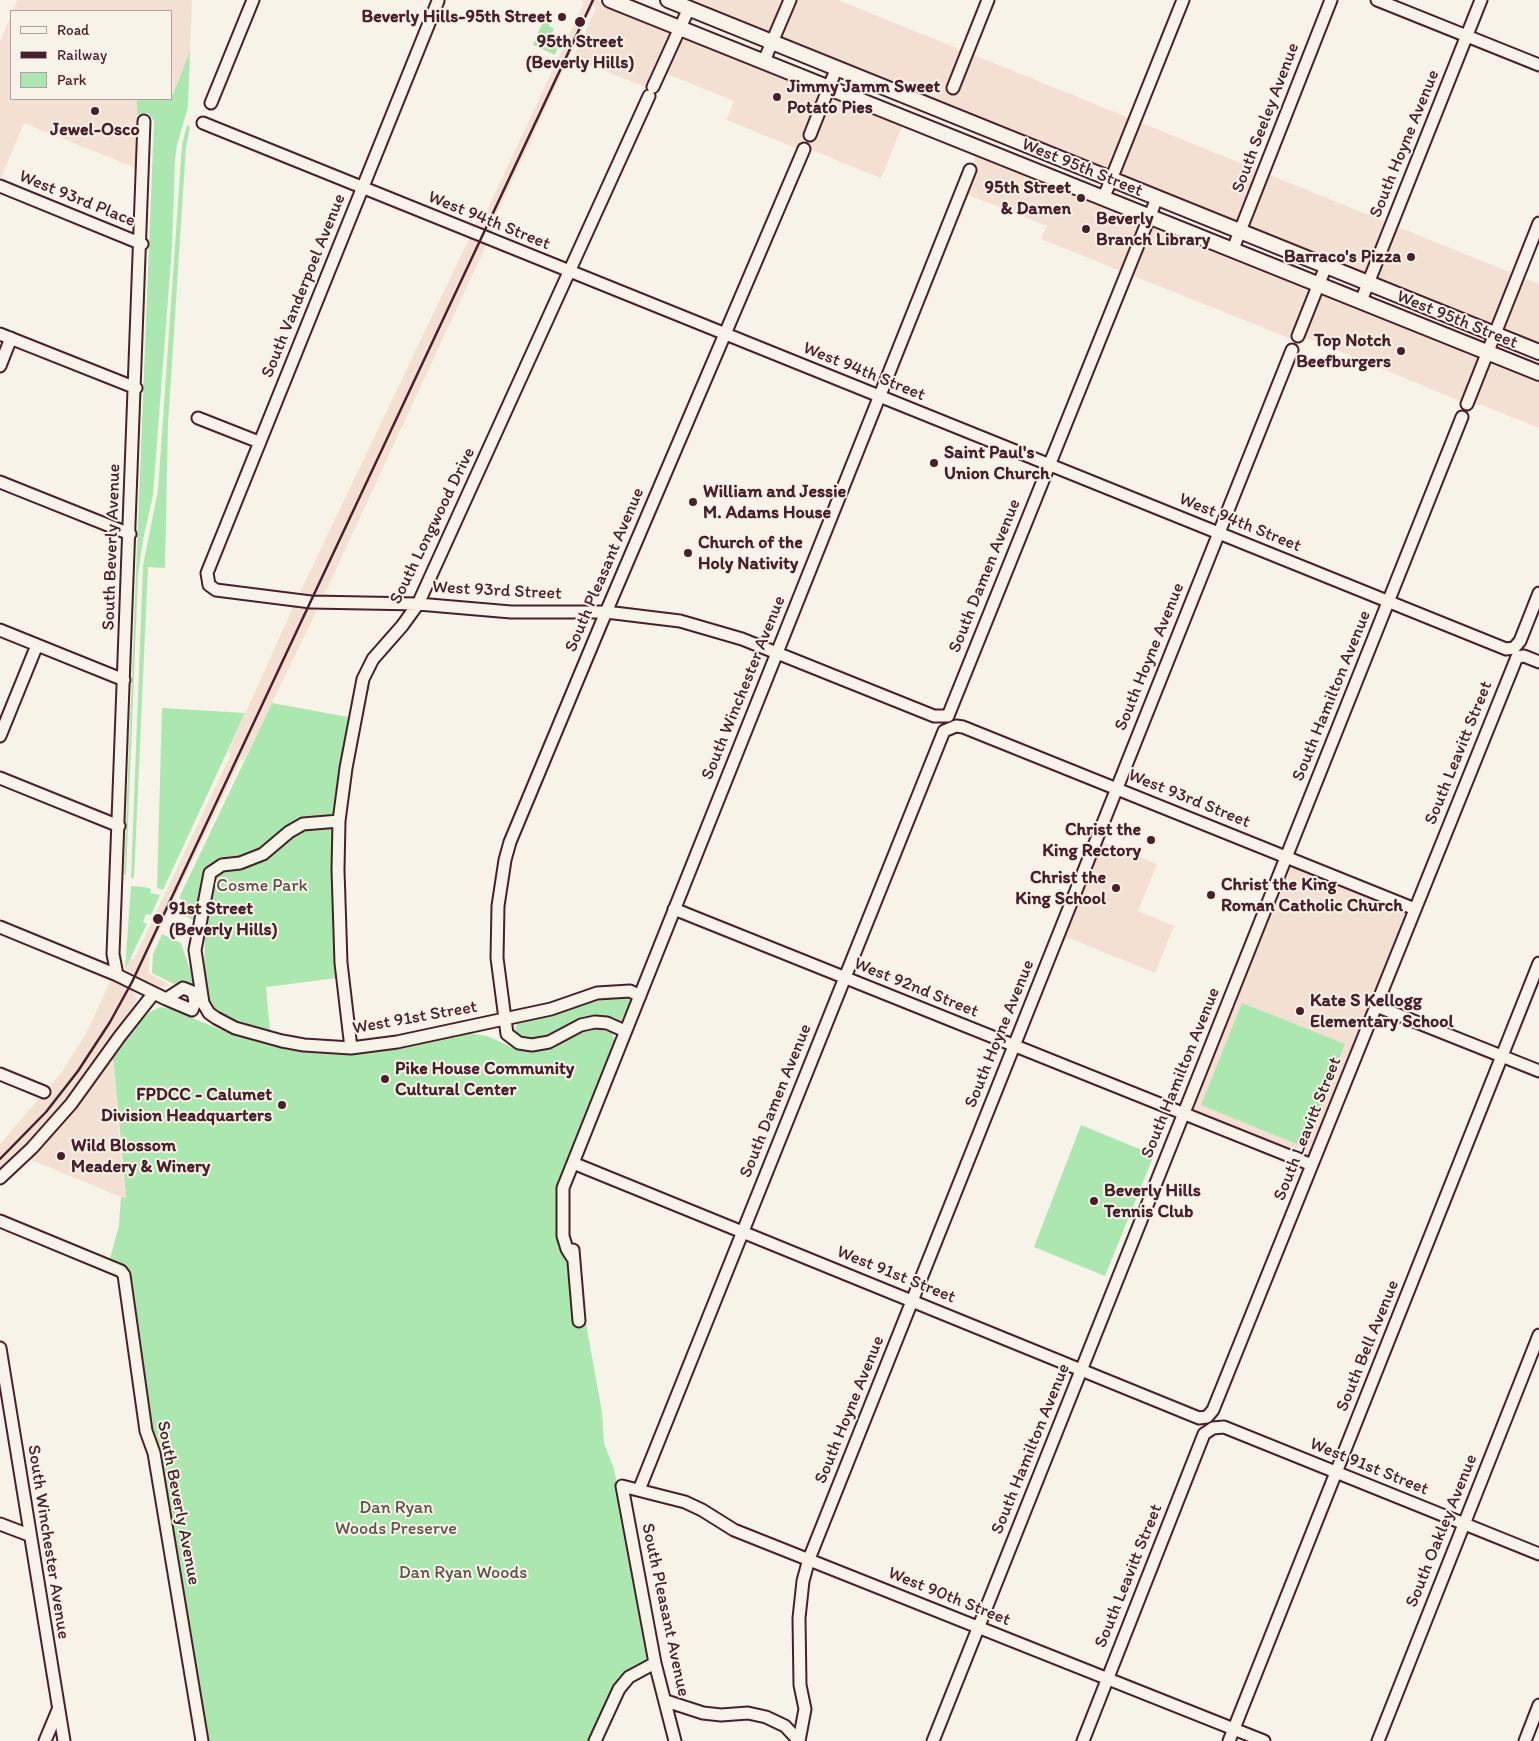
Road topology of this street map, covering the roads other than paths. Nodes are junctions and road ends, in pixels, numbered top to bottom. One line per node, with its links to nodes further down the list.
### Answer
1 (253, 0): 20 (street)
2 (610, 0): 12 (main road, West 95th Street)
3 (668, 0): 11 (main road, West 95th Street)
4 (790, 0): 14 (street)
5 (988, 0): 19 (street)
6 (1183, 0): 26 (street)
7 (1331, 0): 33 (street, South Seeley Avenue)
8 (1377, 0): 13 (street)
9 (1481, 0): 13 (street, South Hoyne Avenue)
10 (438, 1): 28 (street, South Vanderpoel Avenue)
11 (689, 8): 12 (street, South Longwood Drive); 14 (main road, West 95th Street)
12 (680, 28): 15 (main road, West 95th Street); 37 (street, South Longwood Drive)
13 (1466, 36): 16 (street); 38 (street, South Hoyne Avenue)
14 (772, 42): 15 (street); 17 (main road, West 95th Street)
15 (764, 61): 18 (main road, West 95th Street)
16 (1539, 65)
17 (836, 67): 18 (street); 26 (main road, West 95th Street)
18 (829, 87): 23 (street); 29 (main road, West 95th Street)
19 (953, 88)
20 (211, 103)
21 (144, 121): 34 (street, South Beverly Avenue)
22 (203, 123): 28 (street, West 94th Street)
23 (810, 135)
24 (804, 149): 41 (street, South Pleasant Avenue)
25 (970, 170): 51 (street, South Winchester Avenue)
26 (1111, 179): 29 (street); 30 (main road, West 95th Street)
27 (0, 186): 34 (street, West 93rd Place)
28 (363, 189): 37 (street, West 94th Street); 55 (street, South Vanderpoel Avenue)
29 (1104, 197): 31 (main road, West 95th Street)
30 (1157, 198): 31 (street, South Damen Avenue); 33 (main road, West 95th Street)
31 (1150, 215): 35 (main road, West 95th Street); 56 (street, South Damen Avenue)
32 (1539, 223): 42 (street)
33 (1241, 232): 35 (street, South Seeley Avenue); 36 (main road, West 95th Street)
34 (142, 244): 50 (street, South Beverly Avenue)
35 (1233, 249): 39 (main road, West 95th Street)
36 (1326, 266): 38 (main road, West 95th Street); 39 (street)
37 (570, 272): 41 (street, West 94th Street); 63 (street, South Longwood Drive)
38 (1368, 283): 40 (street, South Hoyne Avenue); 42 (main road, West 95th Street)
39 (1319, 284): 40 (main road, West 95th Street); 44 (street)
40 (1361, 301): 46 (main road, West 95th Street)
41 (725, 334): 51 (street, West 94th Street); 64 (street, South Pleasant Avenue)
42 (1494, 335): 46 (street); 47 (main road, West 95th Street)
43 (5, 336): 48 (street); 50 (street)
44 (1298, 336)
45 (1292, 350): 58 (street, South Hoyne Avenue)
46 (1487, 352): 49 (main road, West 95th Street); 52 (street)
47 (1539, 352)
48 (0, 366)
49 (1539, 373)
50 (136, 388): 59 (street, South Beverly Avenue)
51 (879, 396): 56 (street, West 94th Street); 68 (street, South Winchester Avenue)
52 (1467, 404)
53 (1462, 417): 62 (street, South Hamilton Avenue)
54 (198, 418): 55 (street)
55 (259, 442): 60 (street, South Vanderpoel Avenue)
56 (1049, 465): 58 (street, West 94th Street); 71 (street, South Damen Avenue)
57 (0, 482): 59 (street)
58 (1219, 533): 62 (street, West 94th Street); 74 (street, South Hoyne Avenue)
59 (130, 534): 70 (street, South Beverly Avenue)
60 (209, 585): 63 (street, West 93rd Street)
61 (1539, 593): 67 (street, South Leavitt Street)
62 (1388, 602): 67 (street, West 94th Street); 77 (street, South Hamilton Avenue)
63 (418, 604): 64 (street, West 93rd Street); 75 (street, South Longwood Drive)
64 (606, 612): 68 (street, West 93rd Street); 88 (street, South Pleasant Avenue)
65 (0, 630): 66 (street)
66 (37, 645): 70 (street); 72 (street)
67 (1519, 650): 69 (street, West 94th Street); 79 (street, South Leavitt Street)
68 (778, 652): 71 (street, West 93rd Street); 78 (street, South Winchester Avenue)
69 (1539, 662)
70 (124, 680): 76 (street, South Beverly Avenue)
71 (949, 722): 74 (street, West 93rd Street); 83 (street, South Damen Avenue)
72 (0, 736)
73 (0, 778): 76 (street)
74 (1115, 788): 77 (street, West 93rd Street); 90 (street, South Hoyne Avenue)
75 (339, 821): 91 (street, South Longwood Drive); 91 (street, West 91st Street)
76 (119, 826): 82 (street, South Beverly Avenue)
77 (1286, 857): 79 (street, West 93rd Street); 96 (street, South Hamilton Avenue)
78 (674, 909): 83 (street, West 92nd Street); 85 (street, South Winchester Avenue)
79 (1415, 909): 87 (street, South Leavitt Street)
80 (0, 927): 82 (street)
81 (1539, 963): 92 (street, South Bell Avenue)
82 (117, 975): 84 (street)
83 (844, 977): 90 (street, West 92nd Street); 101 (street, South Damen Avenue)
84 (154, 993): 86 (street); 99 (street)
85 (640, 996): 88 (street, West 91st Street); 89 (street, South Winchester Avenue)
86 (166, 999): 86 (street)
87 (1376, 1006): 92 (street); 98 (street, South Leavitt Street)
88 (503, 1019): 89 (street); 91 (street, West 91st Street)
89 (626, 1031): 97 (street, South Winchester Avenue)
90 (1014, 1046): 96 (street, West 92nd Street); 102 (street, South Hoyne Avenue)
91 (351, 1048)
92 (1502, 1056): 93 (street); 109 (street, South Bell Avenue)
93 (1539, 1070)
94 (0, 1074): 95 (street)
95 (44, 1092)
96 (1184, 1114): 98 (street, West 92nd Street); 106 (street, South Hamilton Avenue)
97 (573, 1163): 101 (street, West 91st Street); 103 (street)
98 (1312, 1165): 107 (street, South Leavitt Street)
99 (0, 1178)
100 (0, 1221): 126 (street, South Beverly Avenue)
101 (742, 1232): 102 (street, West 91st Street); 111 (street, South Damen Avenue)
102 (913, 1301): 106 (street, West 91st Street); 116 (street, South Hoyne Avenue)
103 (578, 1321)
104 (1539, 1335): 113 (street, South Oakley Avenue)
105 (0, 1348): 114 (street, South Winchester Avenue)
106 (1082, 1369): 107 (street, West 91st Street); 117 (street, South Hamilton Avenue)
107 (1207, 1417)
108 (1212, 1428): 109 (street, West 91st Street); 119 (street, South Leavitt Street)
109 (1336, 1472): 113 (street, West 91st Street); 123 (street, South Bell Avenue)
110 (622, 1486): 111 (street, West 90th Street); 118 (street, South Pleasant Avenue)
111 (639, 1490): 116 (street, West 90th Street)
112 (0, 1524): 114 (street)
113 (1464, 1524): 115 (street, West 91st Street); 134 (street, South Oakley Avenue)
114 (29, 1535): 122 (street, South Winchester Avenue)
115 (1539, 1554)
116 (809, 1559): 117 (street, West 90th Street); 129 (street, South Hoyne Avenue)
117 (979, 1627): 119 (street, West 90th Street); 130 (street, South Hamilton Avenue)
118 (655, 1663): 120 (street, South Pleasant Avenue); 127 (street)
119 (1108, 1678): 123 (street, West 90th Street); 131 (street, South Leavitt Street)
120 (666, 1701): 128 (street, South Pleasant Avenue); 129 (street)
121 (1539, 1705): 135 (street)
122 (58, 1710): 124 (street); 125 (street, South Winchester Avenue)
123 (1234, 1729): 132 (street, South Bell Avenue); 133 (street, West 90th Street)
124 (45, 1741)
125 (64, 1741)
126 (202, 1741)
127 (595, 1741)
128 (675, 1741)
129 (799, 1741)
130 (934, 1741)
131 (1082, 1741)
132 (1230, 1741)
133 (1264, 1741)
134 (1378, 1741)
135 (1525, 1741)

